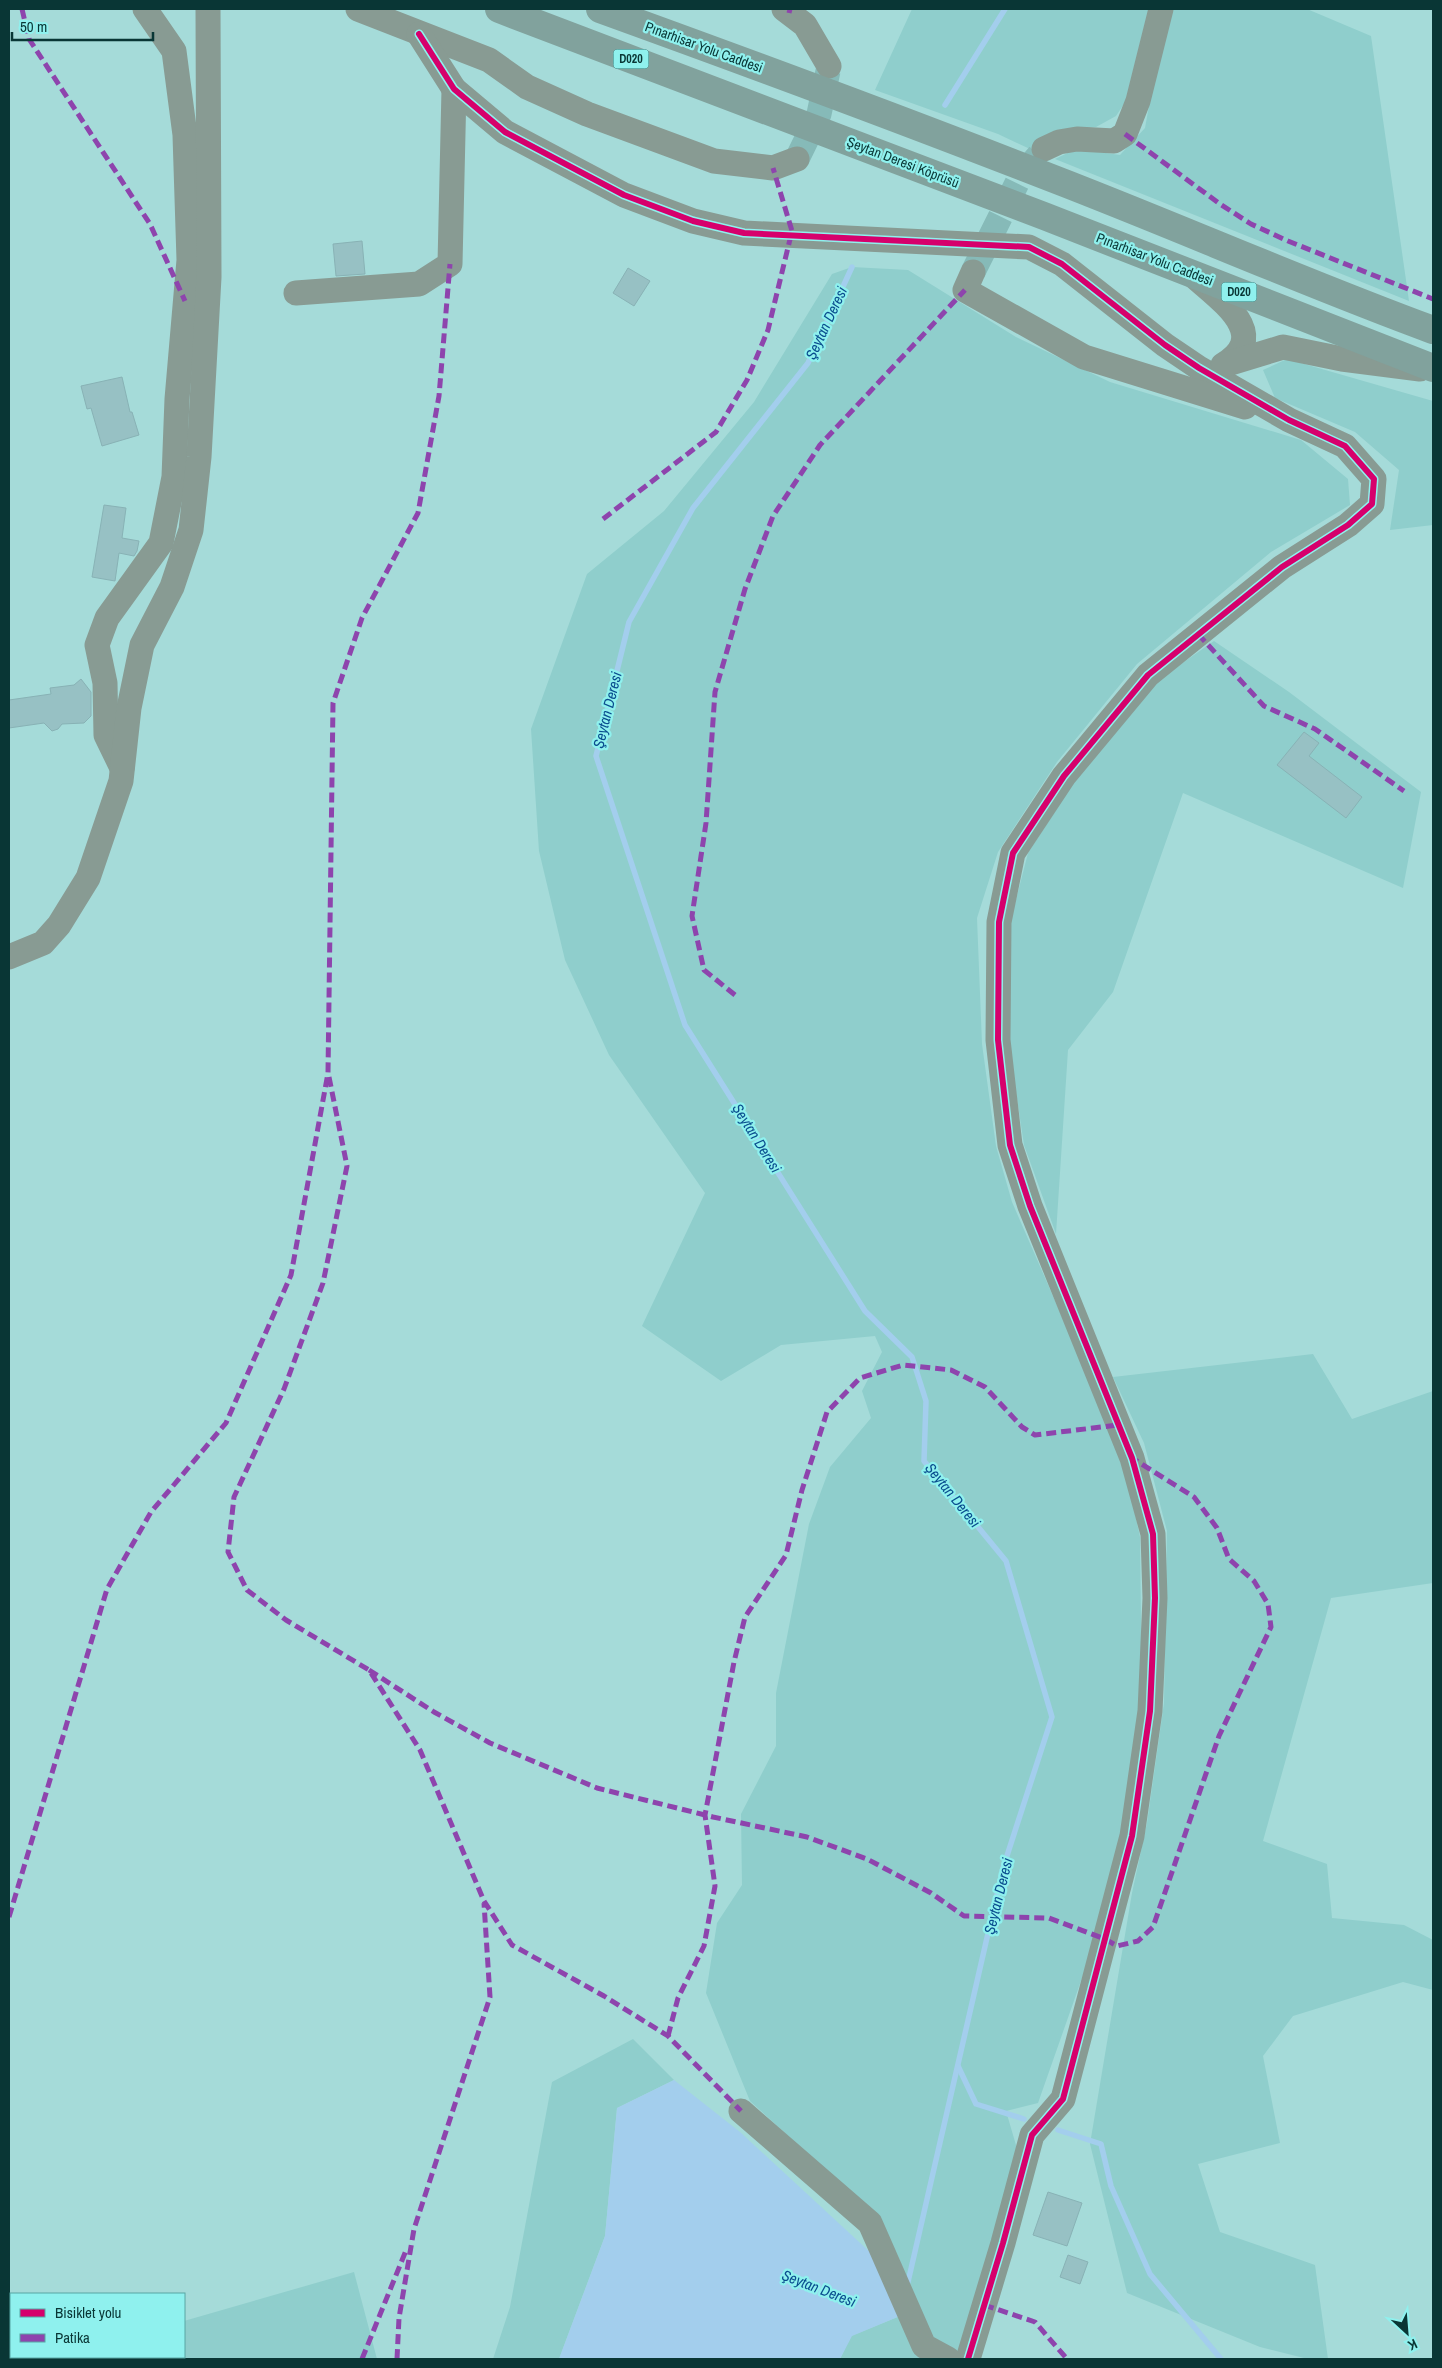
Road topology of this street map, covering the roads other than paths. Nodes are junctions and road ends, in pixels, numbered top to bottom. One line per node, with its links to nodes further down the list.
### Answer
1 (146, 9): 22 (street)
2 (208, 9): 22 (street)
3 (358, 9): 8 (street)
4 (500, 9): 13 (highway, Şeytan Deresi Köprüsü / D020)
5 (600, 9): 17 (highway, Pınarhisar Yolu Caddesi / D020)
6 (784, 9): 9 (street)
7 (1161, 9): 11 (street)
8 (419, 34): 10 (street); 12 (street)
9 (829, 66)
10 (454, 90): 16 (street); 19 (street)
11 (1044, 149)
12 (797, 159)
13 (1044, 216): 15 (highway, Pınarhisar Yolu Caddesi / D020)
14 (973, 272): 21 (street)
15 (1191, 273): 18 (street); 20 (highway, Pınarhisar Yolu Caddesi / D020)
16 (296, 293)
17 (1433, 330)
18 (1224, 365): 19 (street); 20 (street)
19 (1199, 368): 21 (street)
20 (1433, 369)
21 (1288, 420): 26 (street)
22 (122, 768): 23 (street)
23 (9, 957)
24 (741, 2110): 25 (street)
25 (948, 2359)
26 (968, 2359)

